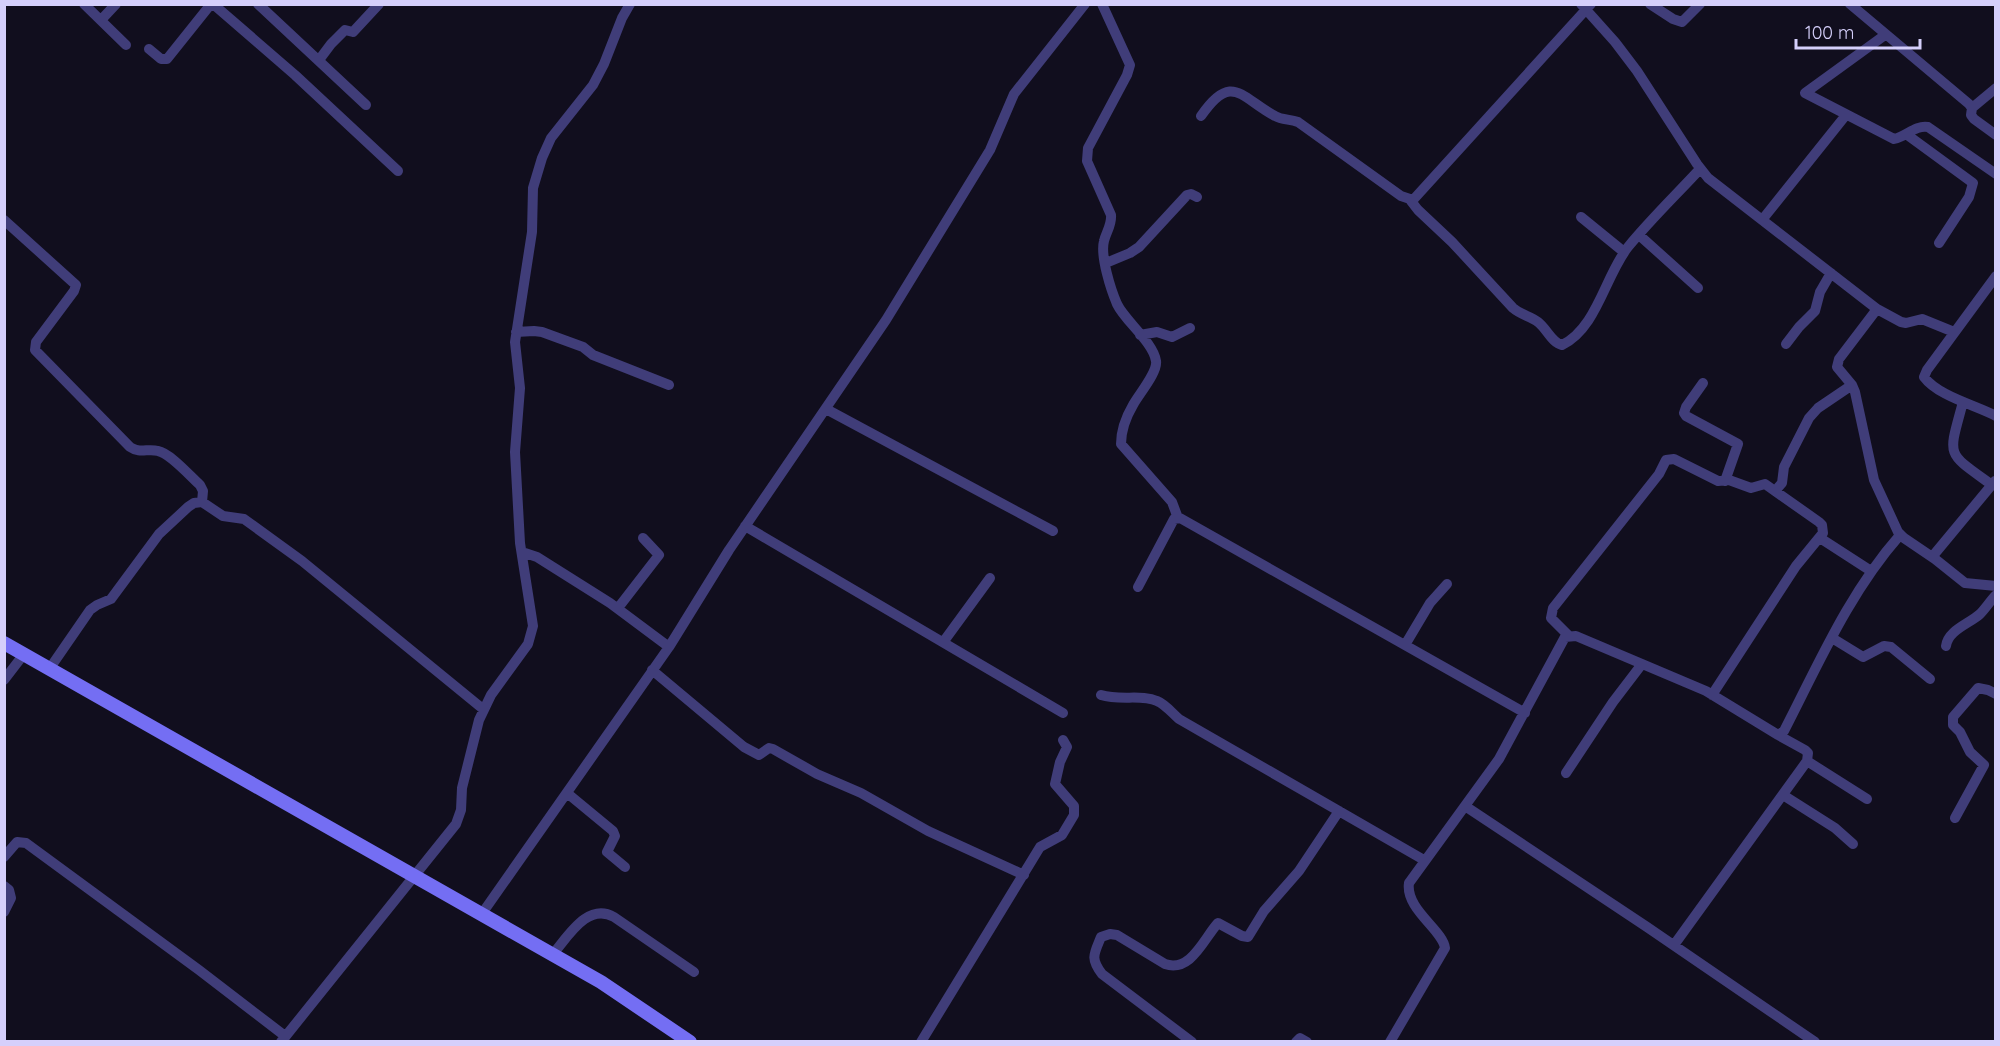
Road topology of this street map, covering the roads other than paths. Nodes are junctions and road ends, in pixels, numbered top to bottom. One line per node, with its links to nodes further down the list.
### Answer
1 (84, 4): 14 (street)
2 (116, 4): 14 (street)
3 (212, 4): 17 (street); 27 (street)
4 (258, 4): 18 (street)
5 (379, 4): 18 (street)
6 (615, 4): 13 (street)
7 (1085, 4): 51 (street)
8 (1102, 4): 37 (street)
9 (1650, 4): 10 (street)
10 (1700, 4)
11 (1850, 4): 15 (street)
12 (1586, 6): 26 (street); 30 (street)
13 (628, 7): 43 (street)
14 (100, 21): 16 (street)
15 (1885, 35): 21 (street); 22 (street)
16 (126, 45)
17 (149, 49)
18 (319, 60): 20 (street)
19 (1995, 88): 21 (street)
20 (366, 105)
21 (1972, 108): 25 (street)
22 (1846, 115): 24 (street); 33 (street)
23 (1201, 116): 30 (street)
24 (1906, 134): 28 (street); 35 (street)
25 (1995, 135)
26 (1700, 169): 33 (street); 34 (street)
27 (398, 171)
28 (1995, 174)
29 (1197, 197): 37 (street)
30 (1411, 201): 36 (street)
31 (1581, 217): 36 (street)
32 (4, 220): 56 (street)
33 (1762, 220): 38 (street)
34 (1640, 234): 36 (street); 40 (street)
35 (1940, 243)
36 (1624, 252)
37 (1106, 263): 45 (street)
38 (1830, 273): 41 (street); 46 (street)
39 (1995, 276): 44 (street)
40 (1698, 288)
41 (1877, 309): 44 (street); 49 (street)
42 (1190, 328): 45 (street)
43 (516, 332): 48 (street); 63 (street)
44 (1954, 332): 50 (street)
45 (1140, 335): 57 (street)
46 (1786, 344)
47 (1702, 383): 53 (street)
48 (669, 385)
49 (1852, 386): 55 (street); 60 (street)
50 (1963, 402): 52 (street); 54 (street)
51 (826, 409): 58 (street); 59 (street)
52 (1995, 416)
53 (1725, 480): 55 (street); 72 (street)
54 (1994, 483): 64 (street)
55 (1775, 491): 62 (street)
56 (202, 502): 81 (street); 88 (street)
57 (1178, 518): 69 (street); 76 (street)
58 (745, 526): 74 (street); 78 (street)
59 (1053, 531)
60 (1900, 535): 64 (street); 65 (street)
61 (643, 538): 71 (street)
62 (1820, 538): 65 (street); 87 (street)
63 (522, 552): 71 (street); 88 (street)
64 (1932, 557): 68 (street)
65 (1871, 571): 73 (street)
66 (990, 578): 74 (street)
67 (1447, 584): 76 (street)
68 (1995, 586)
69 (1138, 587)
70 (1995, 595): 77 (street)
71 (618, 608): 78 (street)
72 (1568, 636): 80 (street); 90 (street)
73 (1832, 638): 83 (street); 91 (street)
74 (944, 641): 89 (street)
75 (4, 643): 79 (street)
76 (1406, 645): 90 (street)
77 (1946, 646)
78 (669, 647): 82 (street)
79 (24, 654): 81 (street); 84 (street)
80 (1642, 664): 87 (street); 94 (street)
81 (51, 668): 106 (street)
82 (652, 670): 95 (street); 105 (street)
83 (1930, 679)
84 (4, 680)
85 (1995, 694): 100 (street)
86 (1101, 695): 99 (street)
87 (1712, 695): 91 (street)
88 (483, 709): 106 (street)
89 (1063, 713)
90 (1525, 713): 98 (street)
91 (1778, 735): 93 (street)
92 (1062, 740): 105 (street)
93 (1807, 761): 96 (street); 97 (street)
94 (1566, 773)
95 (567, 793): 104 (street); 109 (street)
96 (1783, 795): 101 (street); 110 (street)
97 (1867, 799)
98 (1465, 806): 103 (street); 110 (street)
99 (1339, 811): 103 (street); 116 (street)
100 (1955, 818)
101 (1853, 844)
102 (4, 857): 113 (street)
103 (1424, 860): 119 (street)
104 (625, 867)
105 (1024, 874): 115 (street)
106 (415, 877): 109 (street); 113 (street)
107 (4, 886): 108 (street)
108 (4, 912)
109 (481, 915): 111 (street)
110 (1674, 945): 120 (street)
111 (552, 955): 112 (street); 114 (street)
112 (694, 972)
113 (283, 1039)
114 (690, 1041)
115 (921, 1041)
116 (1192, 1041)
117 (1296, 1041): 118 (street)
118 (1307, 1041)
119 (1390, 1041)
120 (1815, 1041)

